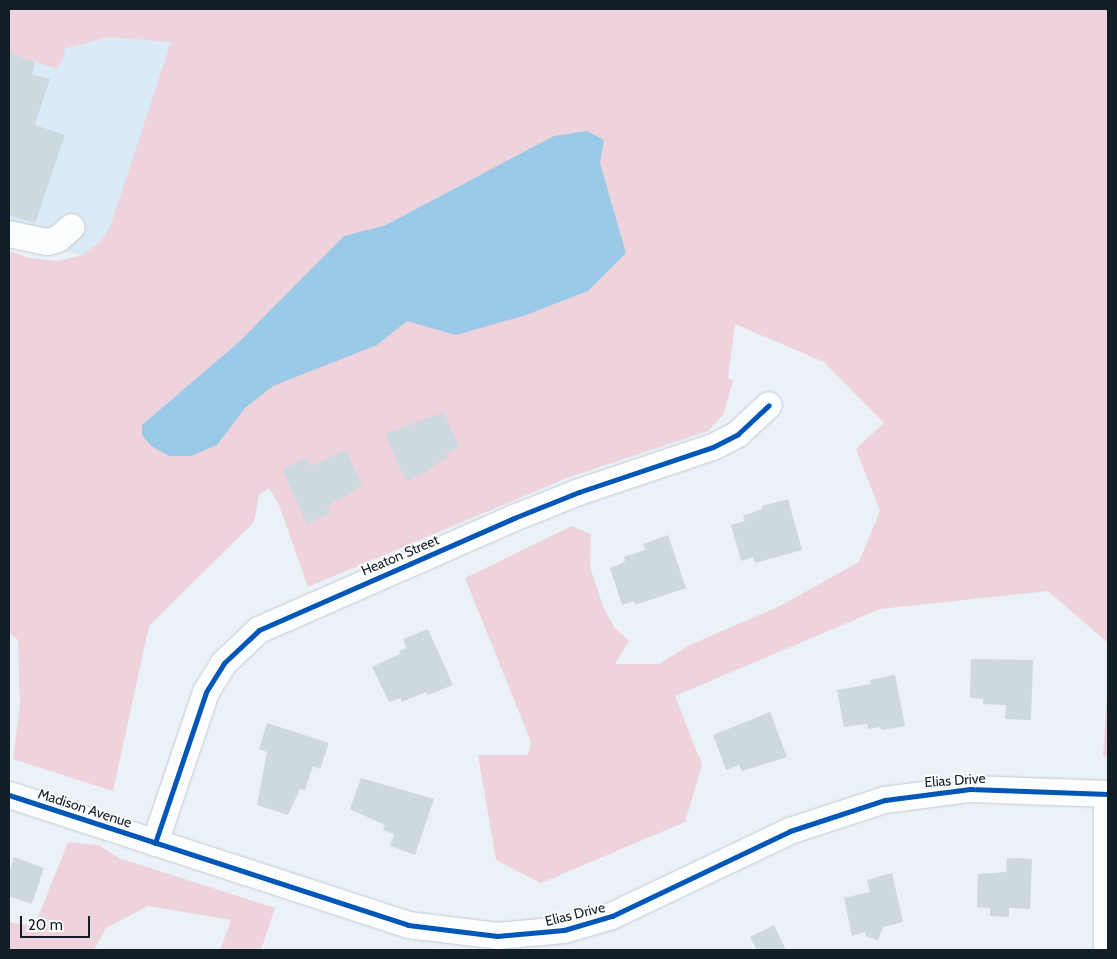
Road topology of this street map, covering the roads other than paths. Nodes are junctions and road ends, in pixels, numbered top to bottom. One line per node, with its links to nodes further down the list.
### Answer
1 (72, 227): 2 (street)
2 (9, 234)
3 (769, 405): 6 (street, Heaton Street)
4 (1108, 794): 7 (street, Elias Drive); 8 (street)
5 (9, 795): 6 (street, Madison Avenue)
6 (155, 843): 7 (street, Elias Drive)
7 (455, 942)
8 (1107, 950)

